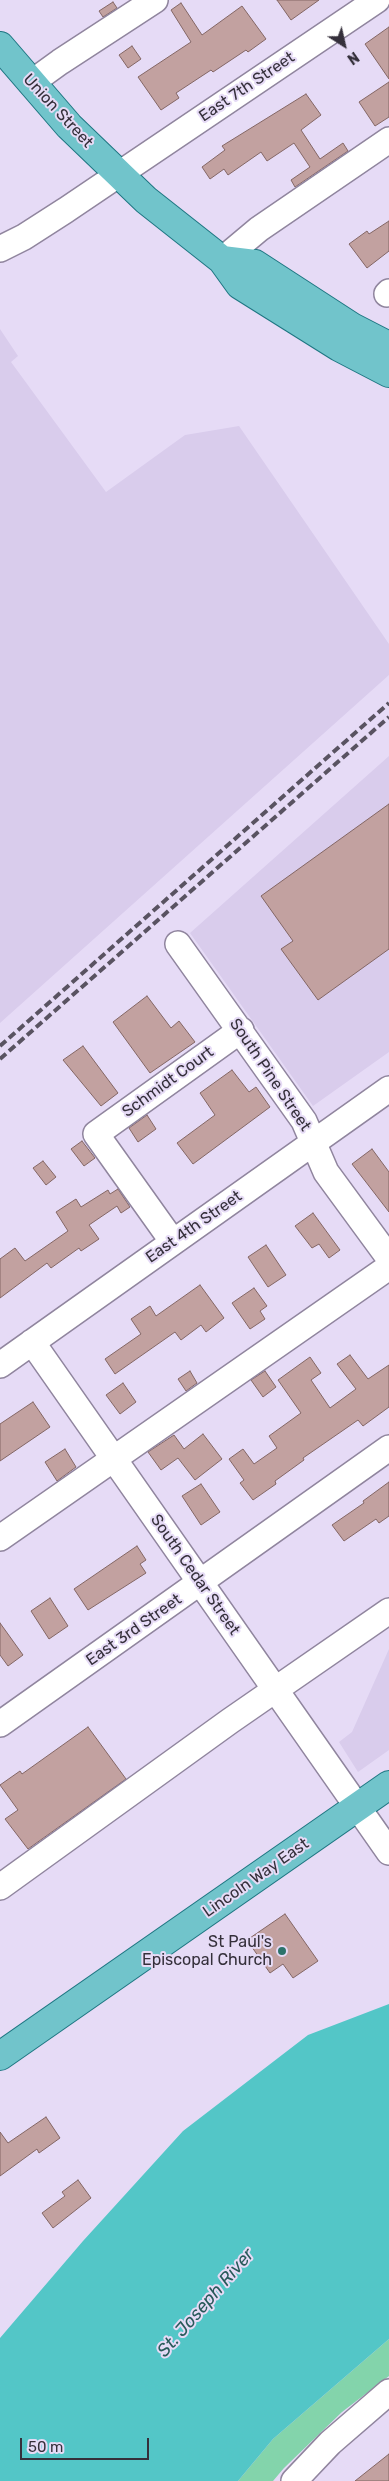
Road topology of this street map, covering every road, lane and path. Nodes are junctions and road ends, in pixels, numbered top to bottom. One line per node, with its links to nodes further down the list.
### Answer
1 (154, 0): 4 (street)
2 (376, 0): 6 (street, East 7th Street)
3 (0, 46): 4 (main road, Union Street)
4 (31, 83): 6 (main road, Union Street)
5 (389, 140): 8 (street)
6 (118, 174): 7 (street, East 7th Street); 8 (main road, Union Street)
7 (0, 249)
8 (222, 260): 9 (main road); 10 (main road)
9 (389, 346)
10 (389, 372)
11 (178, 944): 12 (street, South Pine Street)
12 (241, 1030): 14 (street, South Pine Street); 15 (street, Schmidt Court)
13 (389, 1089): 14 (street, East 4th Street)
14 (313, 1142): 15 (street, East 4th Street); 16 (street, South Pine Street)
15 (173, 1242): 18 (street, East 4th Street)
16 (389, 1258)
17 (389, 1267): 21 (street)
18 (32, 1342): 19 (street, East 4th Street); 21 (street, South Cedar Street)
19 (0, 1365)
20 (389, 1448): 23 (street, East 3rd Street)
21 (113, 1458): 22 (street); 23 (street, South Cedar Street)
22 (0, 1538)
23 (201, 1582): 25 (street, South Cedar Street); 26 (street, East 3rd Street)
24 (389, 1611): 25 (street)
25 (275, 1691): 28 (street, South Cedar Street); 30 (street)
26 (0, 1724)
27 (389, 1785): 28 (main road, Lincoln Way East)
28 (357, 1808): 29 (street, South Cedar Street); 31 (main road, Lincoln Way East)
29 (389, 1852)
30 (0, 1887)
31 (2, 2051)
32 (389, 2392): 33 (street)
33 (294, 2481)

